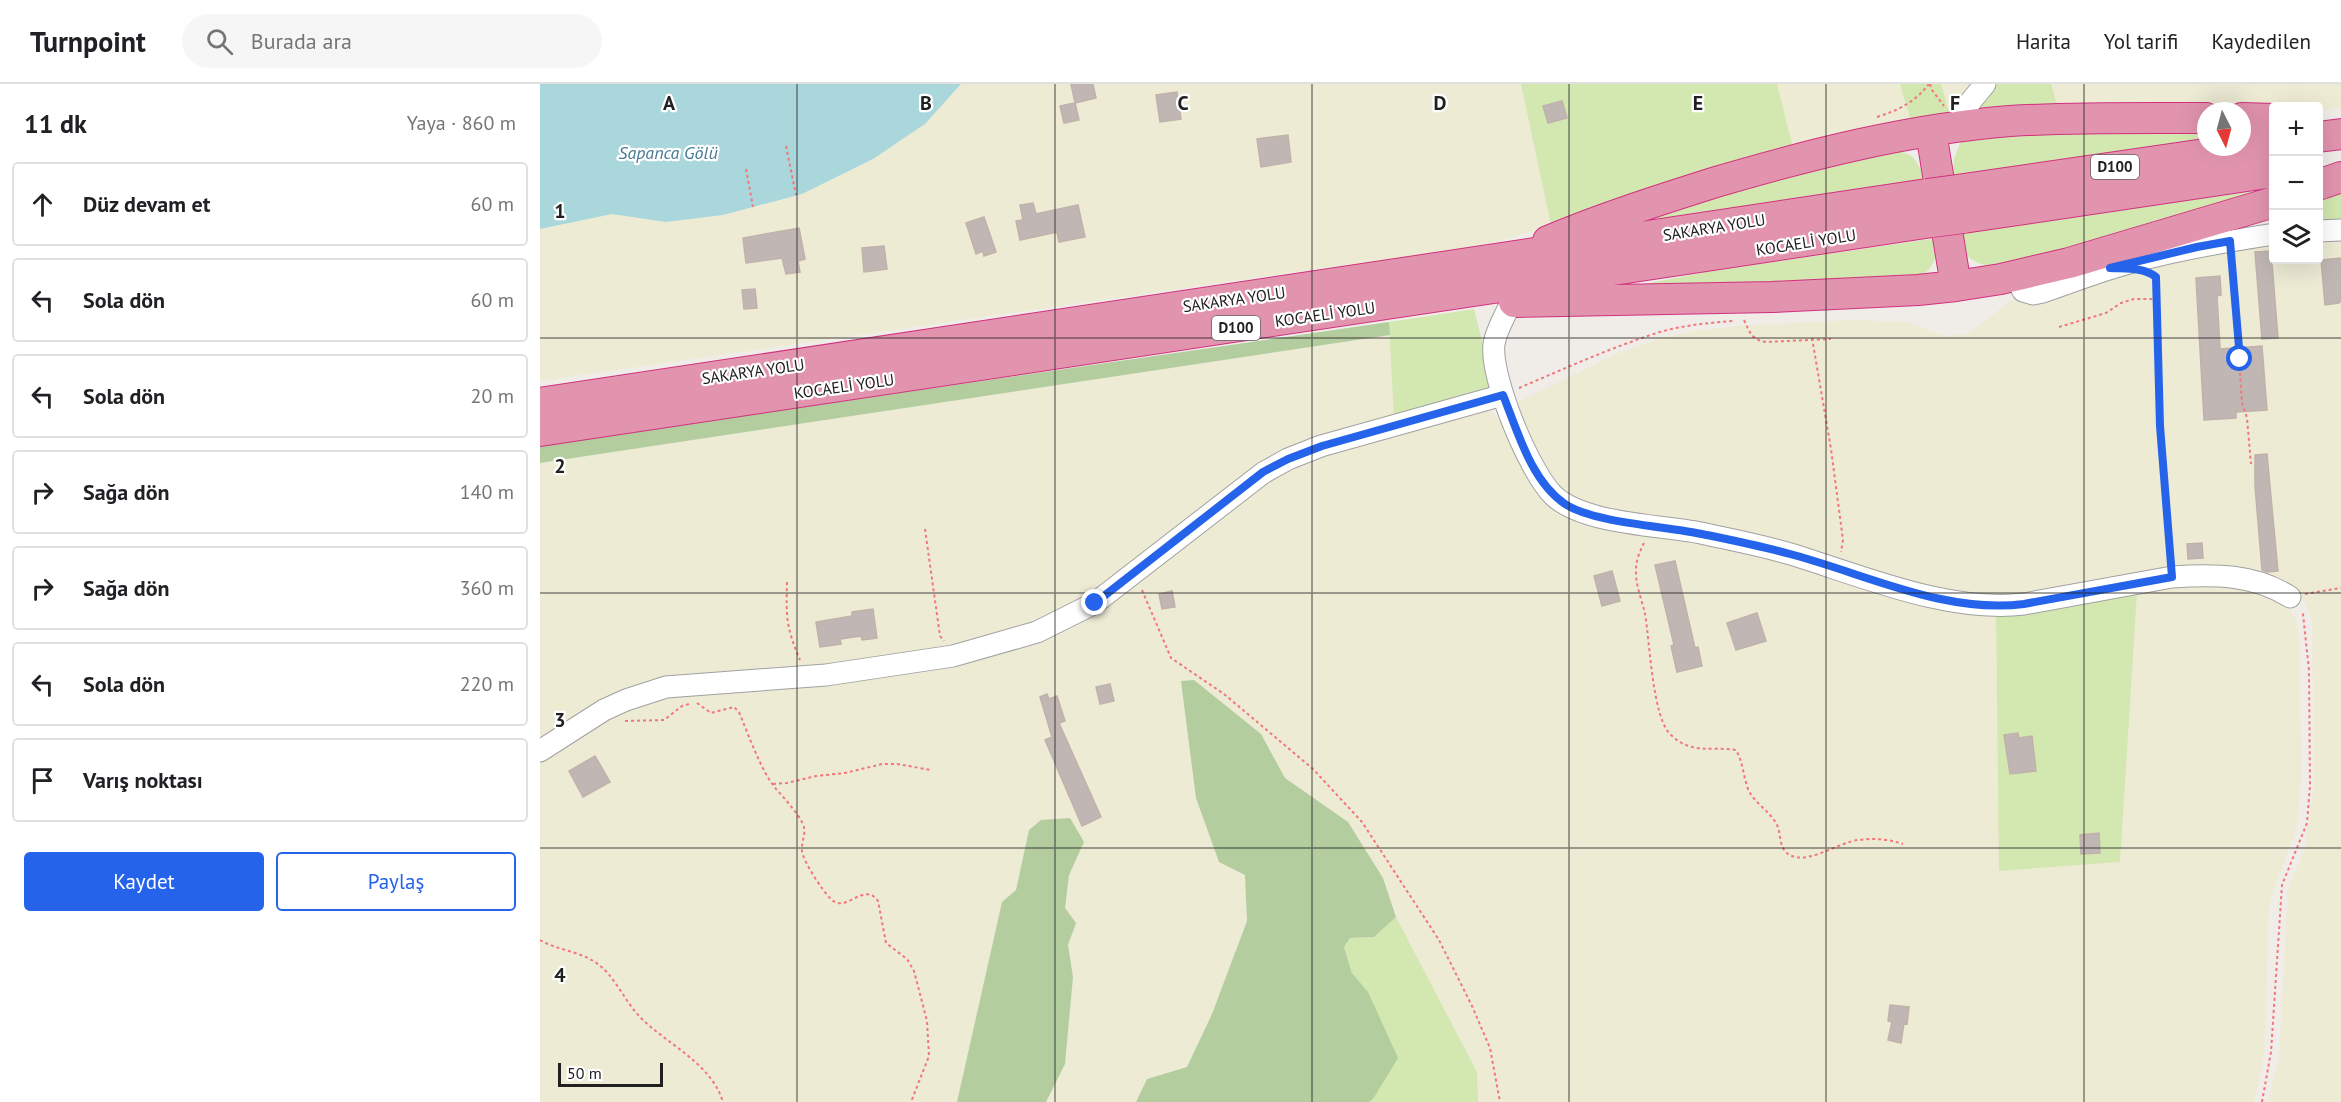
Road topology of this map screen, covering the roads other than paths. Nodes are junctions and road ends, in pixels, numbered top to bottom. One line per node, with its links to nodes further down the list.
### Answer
1 (1984, 84): 7 (street)
2 (2197, 118): 7 (highway)
3 (2251, 118): 4 (highway)
4 (2269, 118)
5 (2323, 119): 6 (highway)
6 (2341, 119)
7 (1949, 126): 22 (highway); 24 (highway)
8 (2341, 134): 9 (highway)
9 (2323, 136)
10 (2269, 145): 17 (highway, D100)
11 (2341, 162): 12 (highway)
12 (2323, 164)
13 (2269, 173): 17 (highway, D100)
14 (2341, 177): 15 (highway)
15 (2323, 184)
16 (2269, 203): 23 (highway)
17 (1960, 204): 18 (highway, D100, bridge)
18 (1929, 208): 22 (highway, SAKARYA YOLU / D100); 25 (highway, KOCAELİ YOLU / D100)
19 (2341, 230): 20 (street)
20 (2323, 231)
21 (2269, 235): 23 (street)
22 (1508, 258): 28 (highway, SAKARYA YOLU / D100)
23 (2014, 276): 24 (highway)
24 (1956, 286): 26 (highway)
25 (1406, 302): 26 (highway); 29 (highway, KOCAELİ YOLU / D100)
26 (1511, 302): 27 (street)
27 (1503, 395): 30 (street); 31 (street)
28 (540, 403)
29 (540, 431)
30 (2290, 597)
31 (540, 751)

